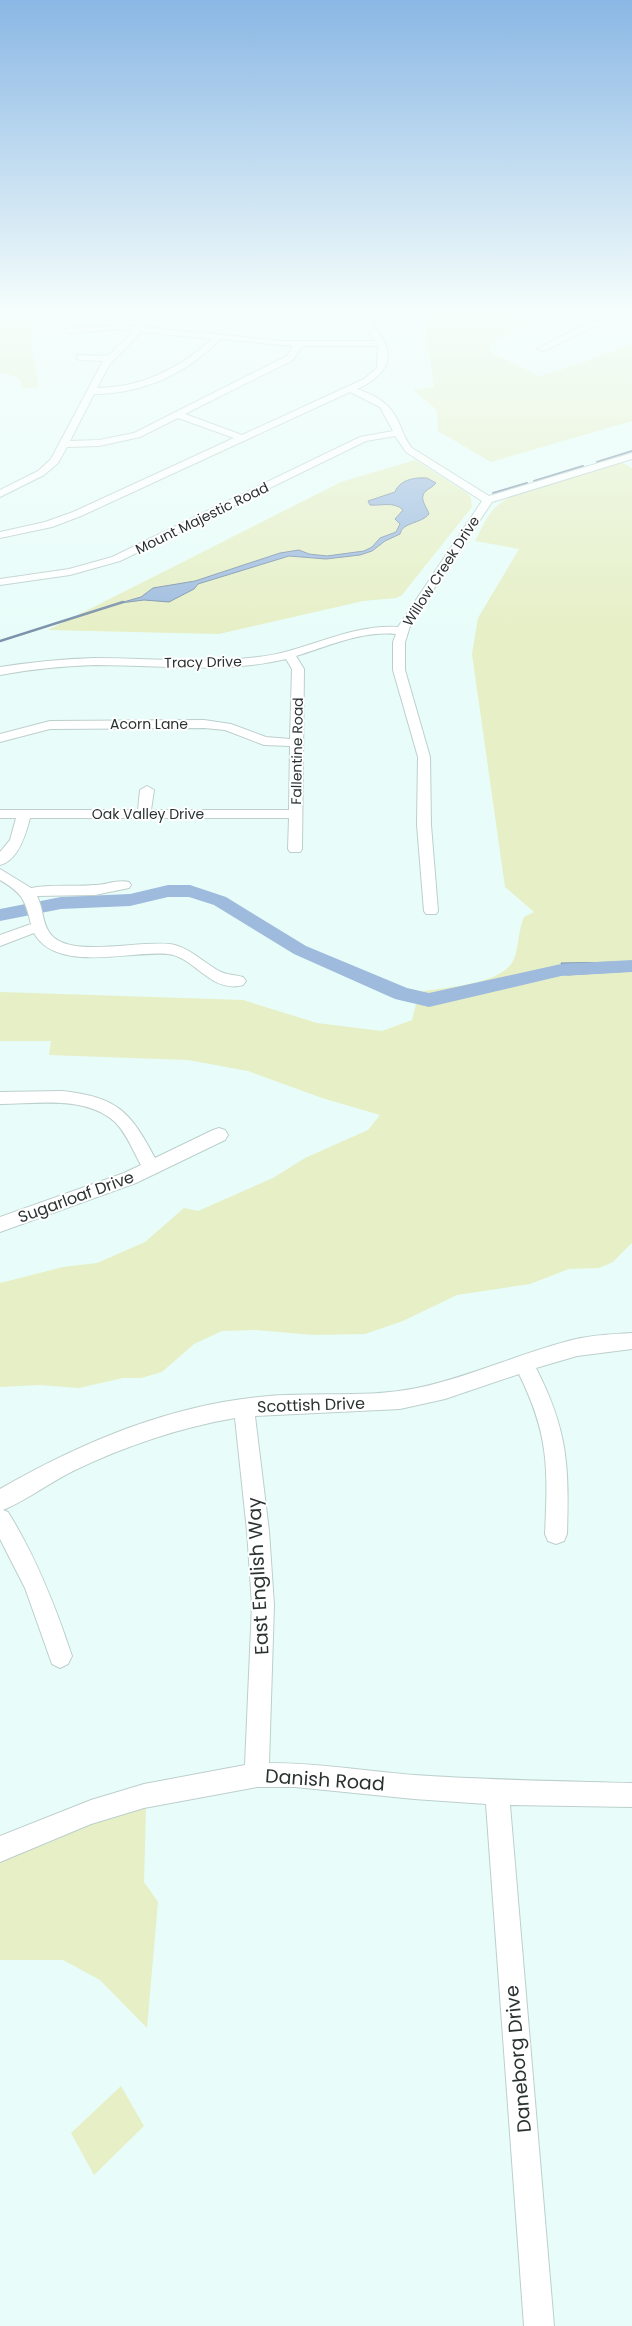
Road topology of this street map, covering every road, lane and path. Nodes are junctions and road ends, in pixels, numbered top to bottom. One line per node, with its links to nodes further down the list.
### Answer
1 (78, 418): 8 (street)
2 (172, 418): 8 (street)
3 (185, 418): 7 (street)
4 (287, 418): 7 (street)
5 (392, 418): 6 (street)
6 (398, 433): 12 (street); 14 (street, Mount Majestic Road)
7 (242, 438): 13 (street)
8 (65, 444): 11 (street)
9 (632, 448): 12 (street, Willow Creek Drive)
10 (632, 456): 12 (street, Willow Creek Drive)
11 (0, 494)
12 (483, 497): 15 (street, Willow Creek Drive)
13 (0, 535)
14 (0, 582)
15 (402, 631): 16 (street, Tracy Drive); 30 (street, Willow Creek Drive)
16 (290, 655): 17 (street, Tracy Drive); 19 (street, Fallentine Road)
17 (0, 671)
18 (0, 738): 19 (street, Acorn Lane)
19 (297, 743): 24 (street, Fallentine Road)
20 (147, 790): 23 (street)
21 (0, 814): 22 (street, Oak Valley Drive)
22 (24, 814): 23 (street, Oak Valley Drive); 26 (street)
23 (144, 814): 24 (street, Oak Valley Drive)
24 (296, 814): 25 (street, Fallentine Road)
25 (295, 849)
26 (0, 861)
27 (0, 874): 29 (street)
28 (124, 885): 29 (street)
29 (29, 895): 31 (street)
30 (431, 911)
31 (39, 921): 32 (street); 33 (street)
32 (0, 941)
33 (238, 981)
34 (0, 1098): 36 (street)
35 (219, 1135): 36 (street, Sugarloaf Drive)
36 (152, 1169): 37 (street, Sugarloaf Drive)
37 (0, 1225)
38 (632, 1340): 39 (street, Scottish Drive)
39 (524, 1363): 40 (street, Scottish Drive); 43 (street)
40 (244, 1408): 41 (street, Scottish Drive); 45 (street, East English Way)
41 (0, 1500)
42 (0, 1519): 44 (street)
43 (556, 1534)
44 (60, 1656)
45 (257, 1776): 46 (street, Danish Road); 48 (street, Danish Road)
46 (496, 1792): 47 (street, Danish Road); 49 (street, Daneborg Drive)
47 (632, 1794)
48 (0, 1849)
49 (539, 2326)

